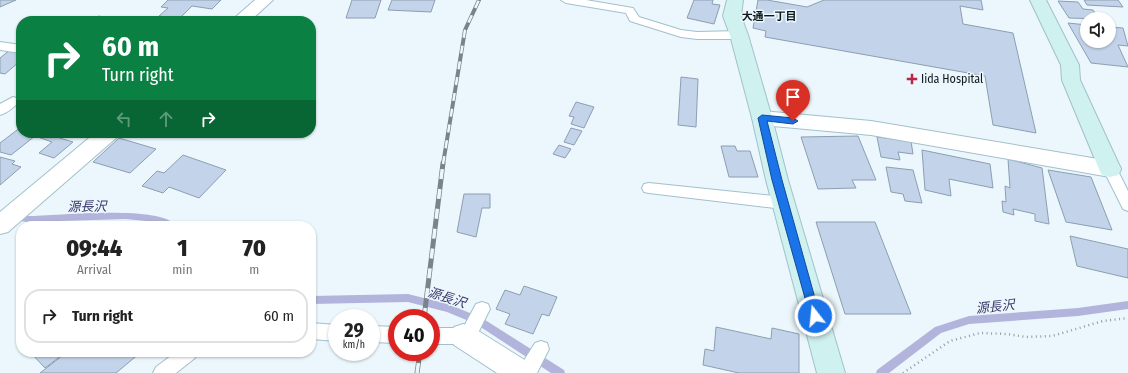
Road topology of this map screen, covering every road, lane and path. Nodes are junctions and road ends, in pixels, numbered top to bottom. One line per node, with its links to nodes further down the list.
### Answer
1 (265, 0): 5 (street)
2 (566, 0): 6 (lane)
3 (735, 0): 6 (street)
4 (1038, 0): 13 (street)
5 (246, 16)
6 (739, 35): 11 (street)
7 (0, 46): 8 (lane)
8 (16, 48)
9 (13, 101): 10 (lane)
10 (0, 111)
11 (762, 118): 13 (street); 15 (street)
12 (103, 138): 17 (street)
13 (1110, 169): 16 (lane)
14 (649, 188): 15 (lane)
15 (784, 203): 28 (street)
16 (1128, 205)
17 (0, 225)
18 (482, 310): 22 (lane)
19 (1128, 318): 29 (path)
20 (316, 331): 21 (lane)
21 (328, 332)
22 (467, 335): 23 (lane); 26 (street)
23 (440, 336)
24 (541, 349): 26 (lane)
25 (183, 357): 27 (lane)
26 (526, 371)
27 (162, 373)
28 (831, 373)
29 (903, 373)

